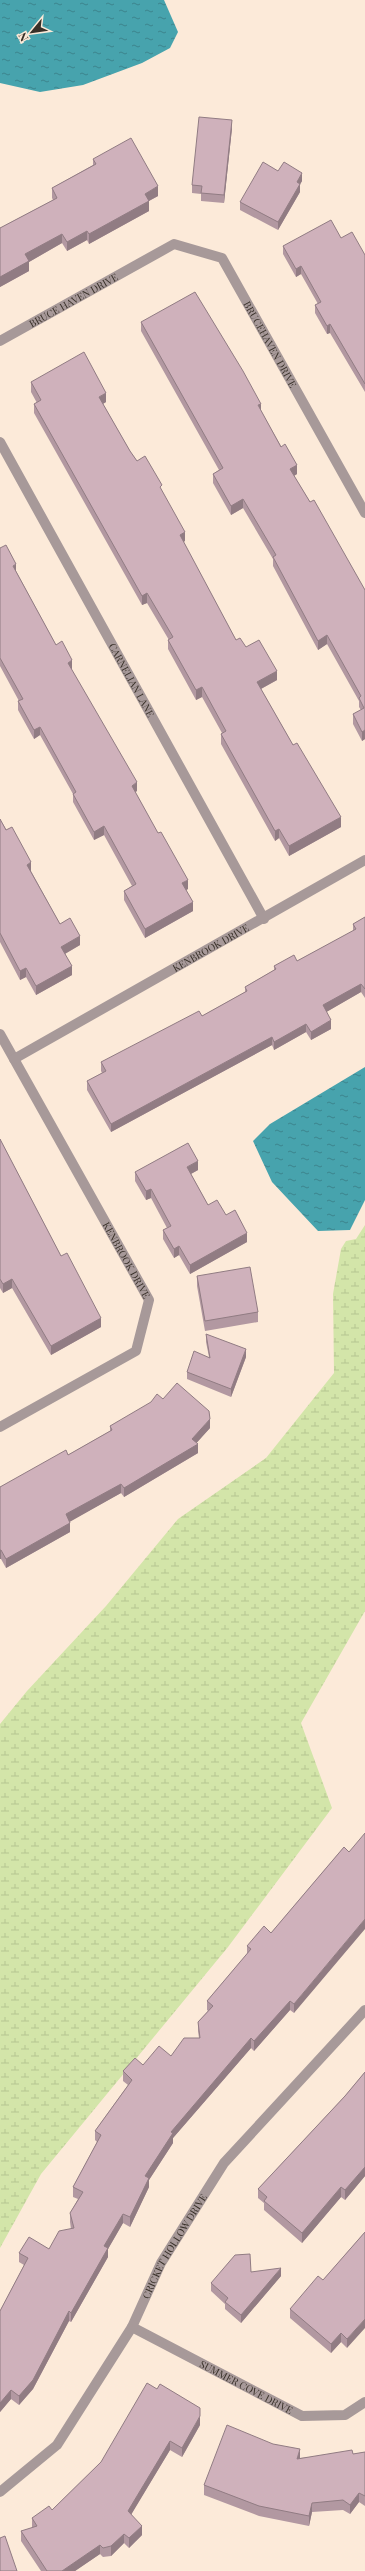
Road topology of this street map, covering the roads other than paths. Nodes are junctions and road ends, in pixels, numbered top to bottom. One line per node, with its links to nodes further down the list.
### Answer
1 (147, 259): 2 (street, BRUCE HAVEN DRIVE); 4 (street, BRUCEHAVEN DRIVE)
2 (0, 341)
3 (0, 442): 6 (street, CARNELIAN LANE)
4 (365, 513)
5 (365, 860): 6 (street, KENBROOK DRIVE)
6 (264, 919): 8 (street, KENBROOK DRIVE)
7 (0, 1034): 8 (street, KENBROOK DRIVE)
8 (14, 1059): 9 (street, KENBROOK DRIVE)
9 (0, 1427)
10 (365, 2010): 11 (street, CRICKET HOLLOW DRIVE)
11 (132, 2327): 12 (street, SUMMER COVE DRIVE); 13 (street, CRICKET HOLLOW DRIVE)
12 (365, 2402)
13 (0, 2492)

